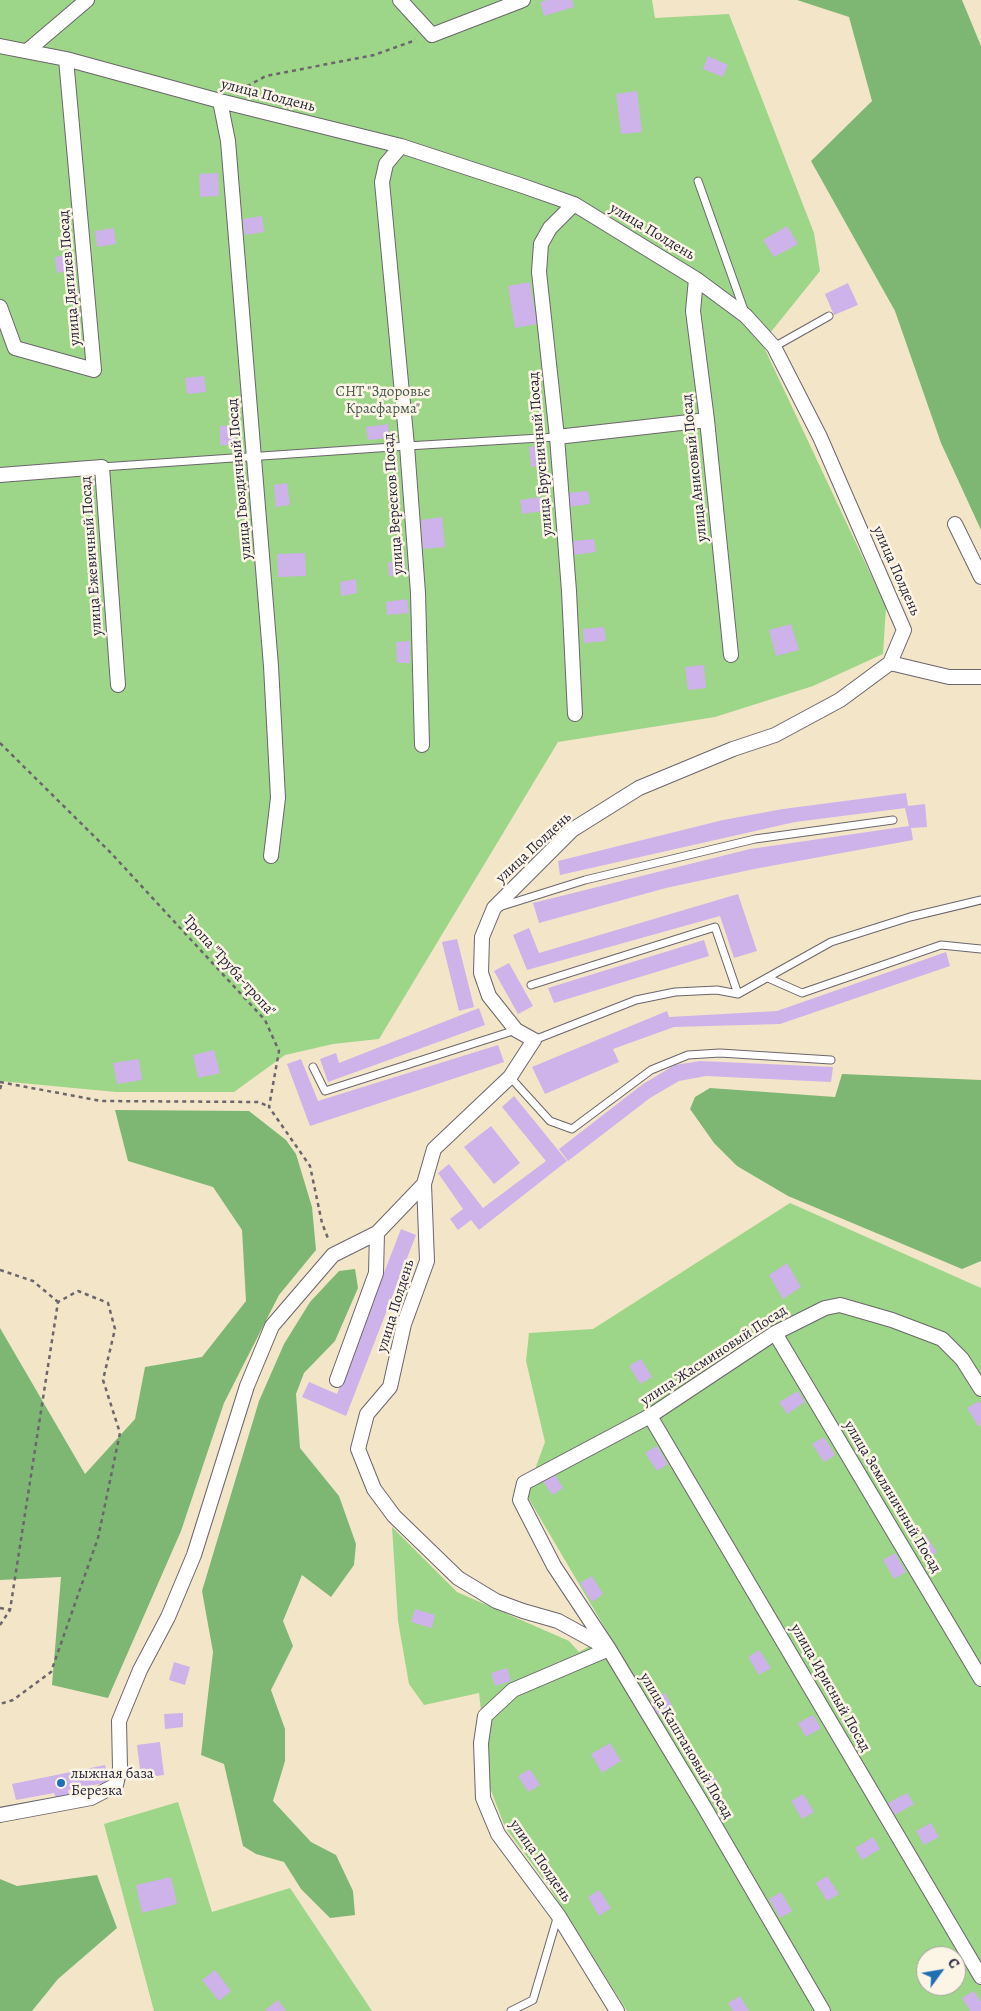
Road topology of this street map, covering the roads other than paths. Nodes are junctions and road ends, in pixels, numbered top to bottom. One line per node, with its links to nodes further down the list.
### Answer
1 (86, 0): 5 (street)
2 (400, 0): 3 (street)
3 (523, 0)
4 (2, 49): 5 (street, улица Полдень)
5 (27, 52): 6 (street, улица Полдень)
6 (66, 59): 7 (street, улица Полдень); 12 (street, улица Дягилев Посад)
7 (220, 101): 8 (street, улица Полдень); 19 (street, улица Гвоздичный Посад)
8 (401, 146): 10 (street, улица Полдень); 18 (street, улица Вересков Посад)
9 (698, 181): 13 (lane)
10 (574, 204): 11 (street, улица Полдень); 17 (street, улица Брусничный Посад)
11 (696, 279): 13 (street, улица Полдень); 16 (street, улица Анисовый Посад)
12 (0, 307)
13 (746, 316): 15 (street, улица Полдень)
14 (829, 316): 15 (lane)
15 (774, 347): 25 (street, улица Полдень)
16 (707, 420): 17 (street); 24 (street, улица Анисовый Посад)
17 (557, 437): 18 (lane); 28 (street, улица Брусничный Посад)
18 (407, 446): 19 (lane); 29 (street, улица Вересков Посад)
19 (255, 457): 20 (lane); 31 (street, улица Гвоздичный Посад)
20 (102, 467): 21 (street, улица Ежевичный Посад); 27 (street, улица Ежевичный Посад)
21 (0, 475)
22 (955, 524): 23 (street)
23 (981, 577)
24 (731, 654)
25 (890, 663): 26 (street); 33 (street, улица Полдень)
26 (981, 677)
27 (118, 685)
28 (575, 714)
29 (422, 746)
30 (893, 820): 33 (lane)
31 (271, 856)
32 (981, 900): 35 (lane)
33 (494, 908): 38 (street, улица Полдень)
34 (981, 949): 35 (lane)
35 (768, 978): 37 (lane)
36 (531, 985): 37 (lane)
37 (738, 994): 39 (lane)
38 (516, 1030): 39 (street, улица Полдень); 41 (lane)
39 (534, 1040): 42 (street, улица Полдень)
40 (831, 1060): 42 (lane)
41 (313, 1067)
42 (510, 1077): 43 (street, улица Полдень)
43 (424, 1184): 44 (street); 50 (street, улица Полдень)
44 (377, 1233): 46 (street); 52 (street)
45 (775, 1333): 47 (street, улица Жасминовый Посад); 48 (street, улица Жасминовый Посад); 51 (street, улица Земляничный Посад)
46 (337, 1380)
47 (981, 1389)
48 (650, 1416): 49 (street, улица Жасминовый Посад); 54 (street, улица Ирисный Посад)
49 (520, 1500): 50 (street, улица Каштановый Посад)
50 (609, 1650): 53 (street, улица Полдень); 57 (street, улица Каштановый Посад)
51 (981, 1679)
52 (0, 1815)
53 (558, 1915): 55 (lane); 56 (street, улица Полдень)
54 (981, 1977)
55 (511, 2011)
56 (617, 2011)
57 (823, 2011)

